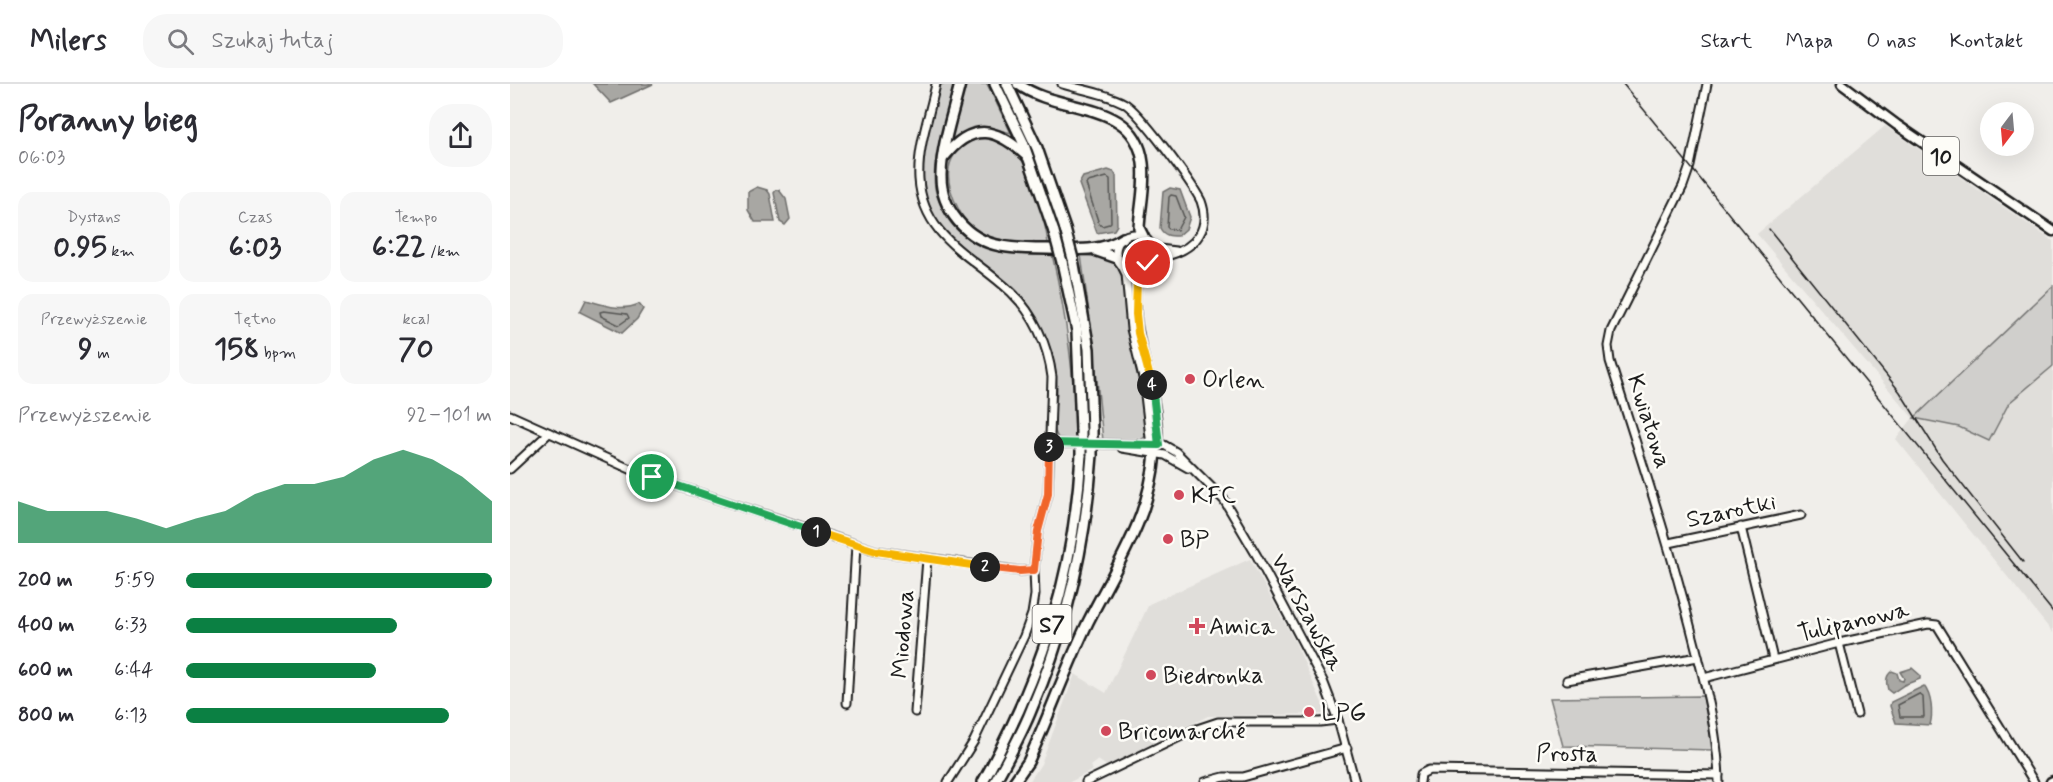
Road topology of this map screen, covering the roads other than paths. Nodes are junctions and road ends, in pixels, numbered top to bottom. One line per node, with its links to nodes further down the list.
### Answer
1 (936, 84): 21 (street)
2 (960, 84): 9 (highway)
3 (995, 84): 10 (highway, S7)
4 (1007, 84): 45 (highway, S7, bridge)
5 (1018, 84): 13 (highway)
6 (1062, 84): 15 (street)
7 (1707, 84): 26 (street, Kwiatowa)
8 (1842, 84): 11 (main road, 10)
9 (944, 158): 10 (highway); 14 (highway)
10 (1029, 158): 44 (highway, S7, bridge)
11 (2053, 231)
12 (1123, 238): 13 (street); 14 (highway); 16 (street)
13 (1146, 239): 15 (street); 17 (street)
14 (1085, 249): 16 (highway)
15 (1179, 251): 17 (street)
16 (1119, 261): 18 (street); 22 (street)
17 (1148, 263): 18 (street)
18 (1141, 268): 22 (street)
19 (510, 415): 20 (street)
20 (549, 433): 23 (street); 27 (street)
21 (1050, 443): 22 (street, Warszawska); 29 (street)
22 (1155, 447): 38 (street, Warszawska); 46 (highway)
23 (510, 470)
24 (1801, 515): 25 (street, Szarotki)
25 (1741, 527): 26 (street, Szarotki); 32 (street)
26 (1669, 543): 31 (street, Kwiatowa)
27 (856, 545): 28 (street); 35 (street)
28 (927, 559): 29 (street); 36 (street, Miodowa)
29 (1034, 570): 43 (street)
30 (1839, 643): 32 (street, Tulipanowa); 37 (street); 50 (street, Tulipanowa)
31 (1698, 657): 33 (street, Kwiatowa); 34 (street)
32 (1773, 659): 33 (street, Tulipanowa)
33 (1704, 678): 41 (street, Kwiatowa)
34 (1567, 680)
35 (847, 703)
36 (915, 712)
37 (1857, 714)
38 (1338, 720): 39 (street, Warszawska); 47 (street)
39 (1347, 748): 48 (street); 49 (street, Warszawska)
40 (1634, 778): 41 (street, Prosta); 42 (street, Prosta)
41 (1719, 779)
42 (1420, 781)
43 (948, 782)
44 (983, 782)
45 (995, 782)
46 (1014, 782)
47 (1086, 782)
48 (1205, 782)
49 (1355, 782)
50 (2034, 782)

